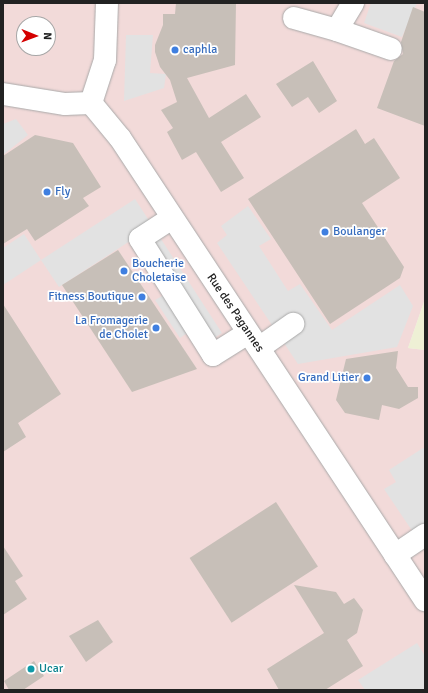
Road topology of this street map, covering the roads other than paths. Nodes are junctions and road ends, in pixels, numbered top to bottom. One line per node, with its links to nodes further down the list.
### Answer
1 (107, 3): 7 (street)
2 (353, 3): 4 (street)
3 (294, 18): 4 (street)
4 (337, 30): 5 (street)
5 (391, 49)
6 (3, 94): 7 (street)
7 (91, 103): 8 (street, Rue des Pagannes)
8 (172, 218): 10 (street, Rue des Pagannes); 10 (street)
9 (293, 324): 10 (street)
10 (254, 340): 12 (street, Rue des Pagannes)
11 (425, 535): 12 (street)
12 (395, 555): 13 (street, Rue des Pagannes)
13 (425, 600)

